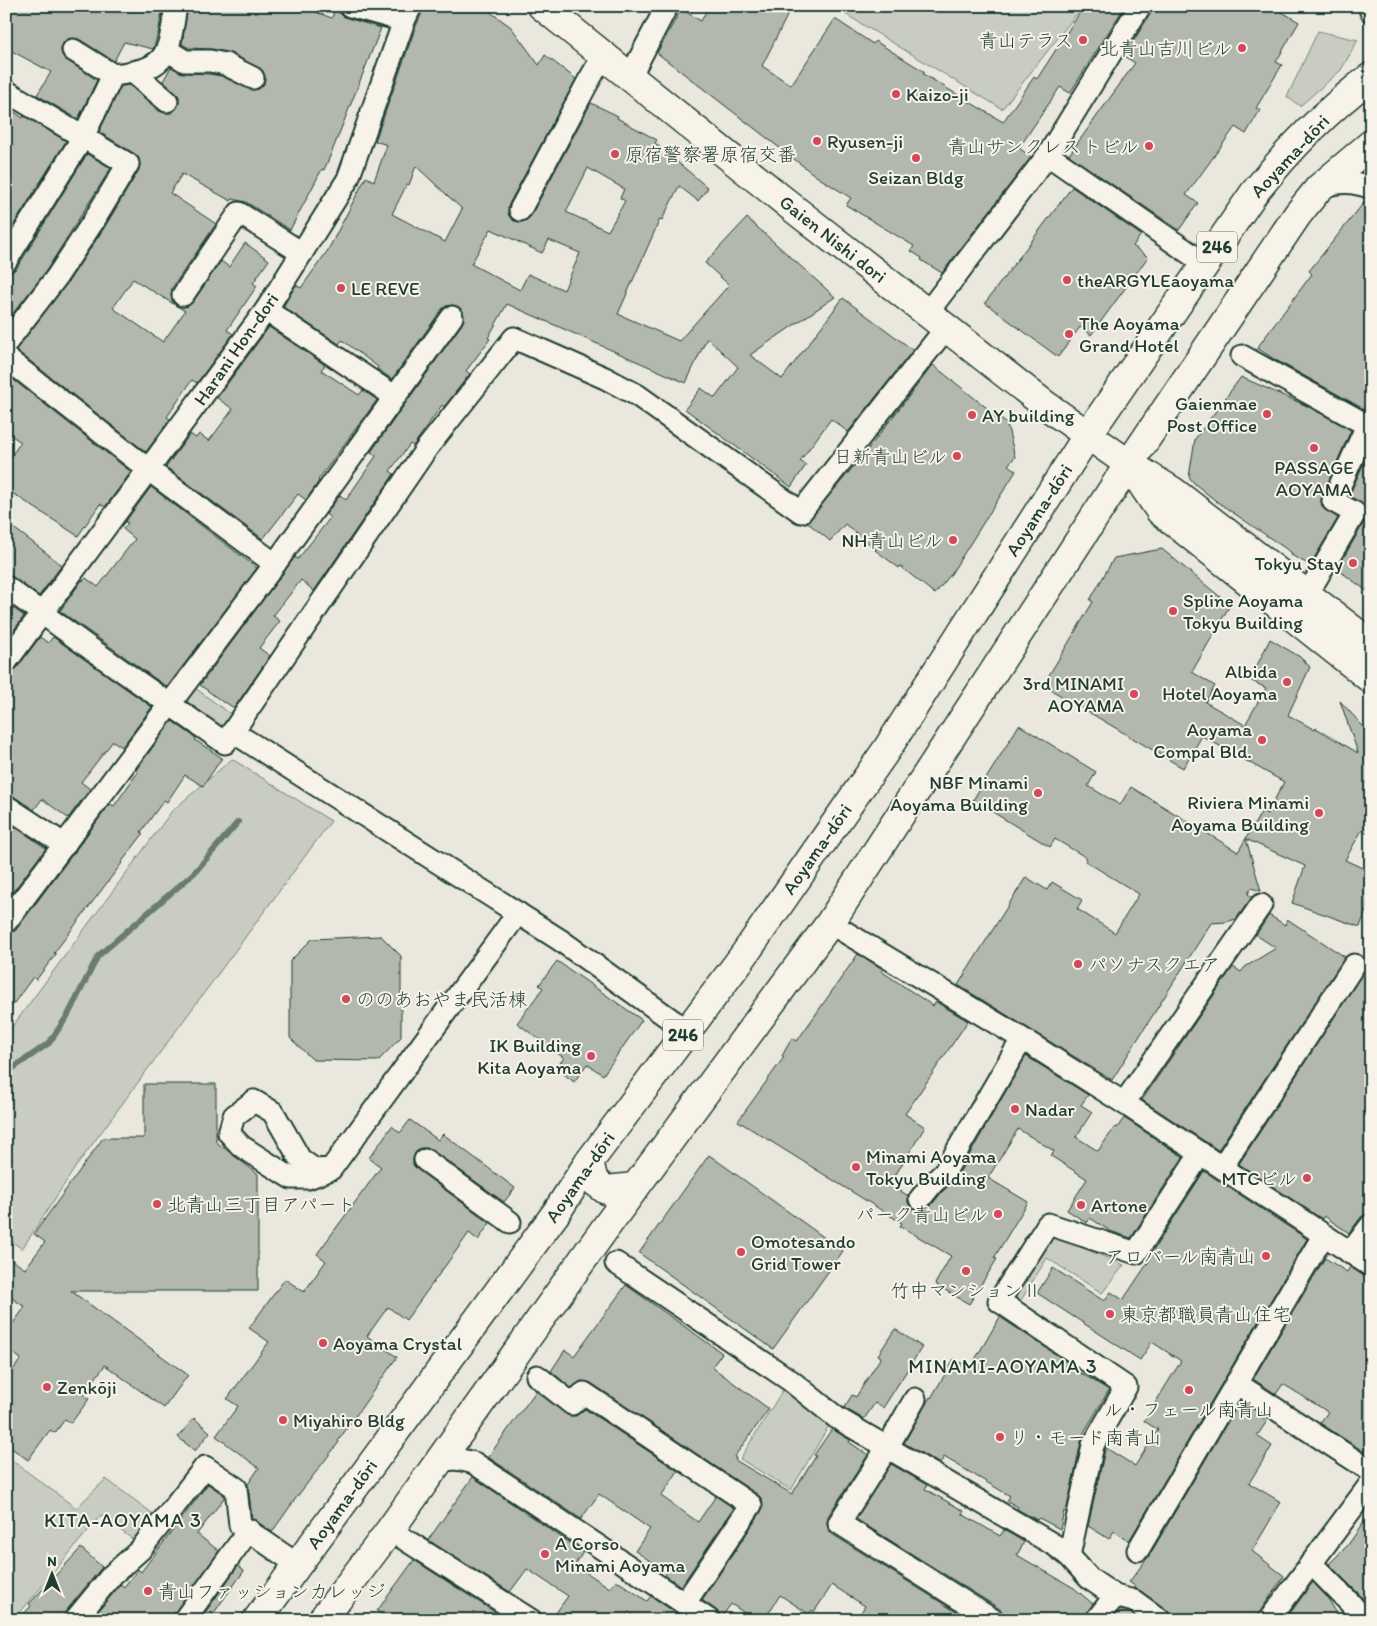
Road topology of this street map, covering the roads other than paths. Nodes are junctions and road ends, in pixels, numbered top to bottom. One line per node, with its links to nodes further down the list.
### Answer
1 (176, 6): 10 (street)
2 (350, 6): 8 (street)
3 (542, 6): 11 (main road, Gaien Nishi dori)
4 (667, 6): 13 (street)
5 (1140, 6): 20 (street)
6 (1368, 6): 7 (street)
7 (1371, 11)
8 (408, 14): 24 (street, Harani Hon-dori)
9 (73, 50): 12 (street)
10 (167, 50): 12 (street); 15 (street)
11 (604, 56): 13 (main road, Gaien Nishi dori); 23 (street)
12 (124, 74): 17 (street); 18 (street)
13 (630, 77): 30 (main road, Gaien Nishi dori)
14 (1371, 77): 26 (main road, Aoyama-dōri / 246)
15 (253, 78)
16 (6, 91): 18 (street)
17 (167, 101)
18 (83, 137): 25 (street); 31 (street)
19 (1371, 144): 21 (main road, 246)
20 (1048, 155): 26 (street); 30 (street)
21 (1319, 188): 22 (street); 36 (main road, 246)
22 (1371, 188)
23 (520, 210)
24 (302, 253): 27 (street); 28 (street, Harani Hon-dori)
25 (6, 261)
26 (1205, 264): 35 (main road, Aoyama-dōri / 246)
27 (183, 296)
28 (266, 310): 34 (street); 37 (street, Harani Hon-dori)
29 (452, 317): 34 (street)
30 (936, 320): 35 (main road, Gaien Nishi dori); 46 (street)
31 (6, 343)
32 (1242, 356): 40 (street)
33 (6, 358): 37 (street)
34 (394, 396): 38 (street)
35 (1086, 436): 36 (main road, Gaien Nishi dori); 54 (main road, Aoyama-dōri / 246)
36 (1129, 464): 40 (main road); 44 (main road); 52 (main road, 246)
37 (149, 470): 38 (street); 41 (street, Harani Hon-dori)
38 (275, 564): 45 (street)
39 (6, 587): 41 (street)
40 (1306, 593): 42 (main road)
41 (42, 613): 43 (street, Harani Hon-dori); 45 (street)
42 (1371, 646)
43 (6, 662)
44 (1371, 679)
45 (170, 705): 46 (street); 48 (street)
46 (233, 732): 50 (street)
47 (6, 806): 48 (street)
48 (65, 845): 51 (street)
49 (1261, 905): 56 (street)
50 (518, 913): 54 (street); 61 (street)
51 (6, 922)
52 (830, 923): 55 (street); 62 (main road, 246)
53 (1354, 966): 60 (street)
54 (687, 1030): 59 (main road, Aoyama-dōri / 246)
55 (1022, 1039): 56 (street); 63 (street)
56 (1124, 1103): 57 (street)
57 (1201, 1153): 60 (street); 80 (street)
58 (425, 1160): 64 (street)
59 (589, 1162): 62 (main road); 82 (main road, Aoyama-dōri / 246)
60 (1222, 1167): 66 (street)
61 (331, 1169): 61 (street)
62 (635, 1187): 74 (main road, 246)
63 (920, 1200)
64 (510, 1222)
65 (1371, 1225): 67 (street)
66 (1323, 1236): 67 (street); 71 (street)
67 (1350, 1253): 69 (street)
68 (616, 1263): 73 (street)
69 (1371, 1266)
70 (537, 1376): 84 (street)
71 (1236, 1383): 75 (street); 79 (street)
72 (915, 1399): 73 (street)
73 (887, 1448): 80 (street); 92 (street)
74 (436, 1464): 78 (main road, 246); 84 (street)
75 (1371, 1471)
76 (1371, 1483): 81 (street)
77 (248, 1530): 82 (street); 86 (street); 87 (street)
78 (390, 1530): 89 (main road, 246); 90 (street)
79 (1138, 1550)
80 (1069, 1556): 83 (street)
81 (1311, 1563): 85 (street); 95 (street)
82 (298, 1565): 88 (main road, Aoyama-dōri / 246)
83 (1115, 1596): 93 (street); 94 (street)
84 (685, 1604): 91 (street)
85 (1270, 1613)
86 (75, 1620)
87 (184, 1620)
88 (257, 1620)
89 (322, 1620)
90 (531, 1620)
91 (710, 1620)
92 (993, 1620)
93 (1096, 1620)
94 (1160, 1620)
95 (1364, 1620)

